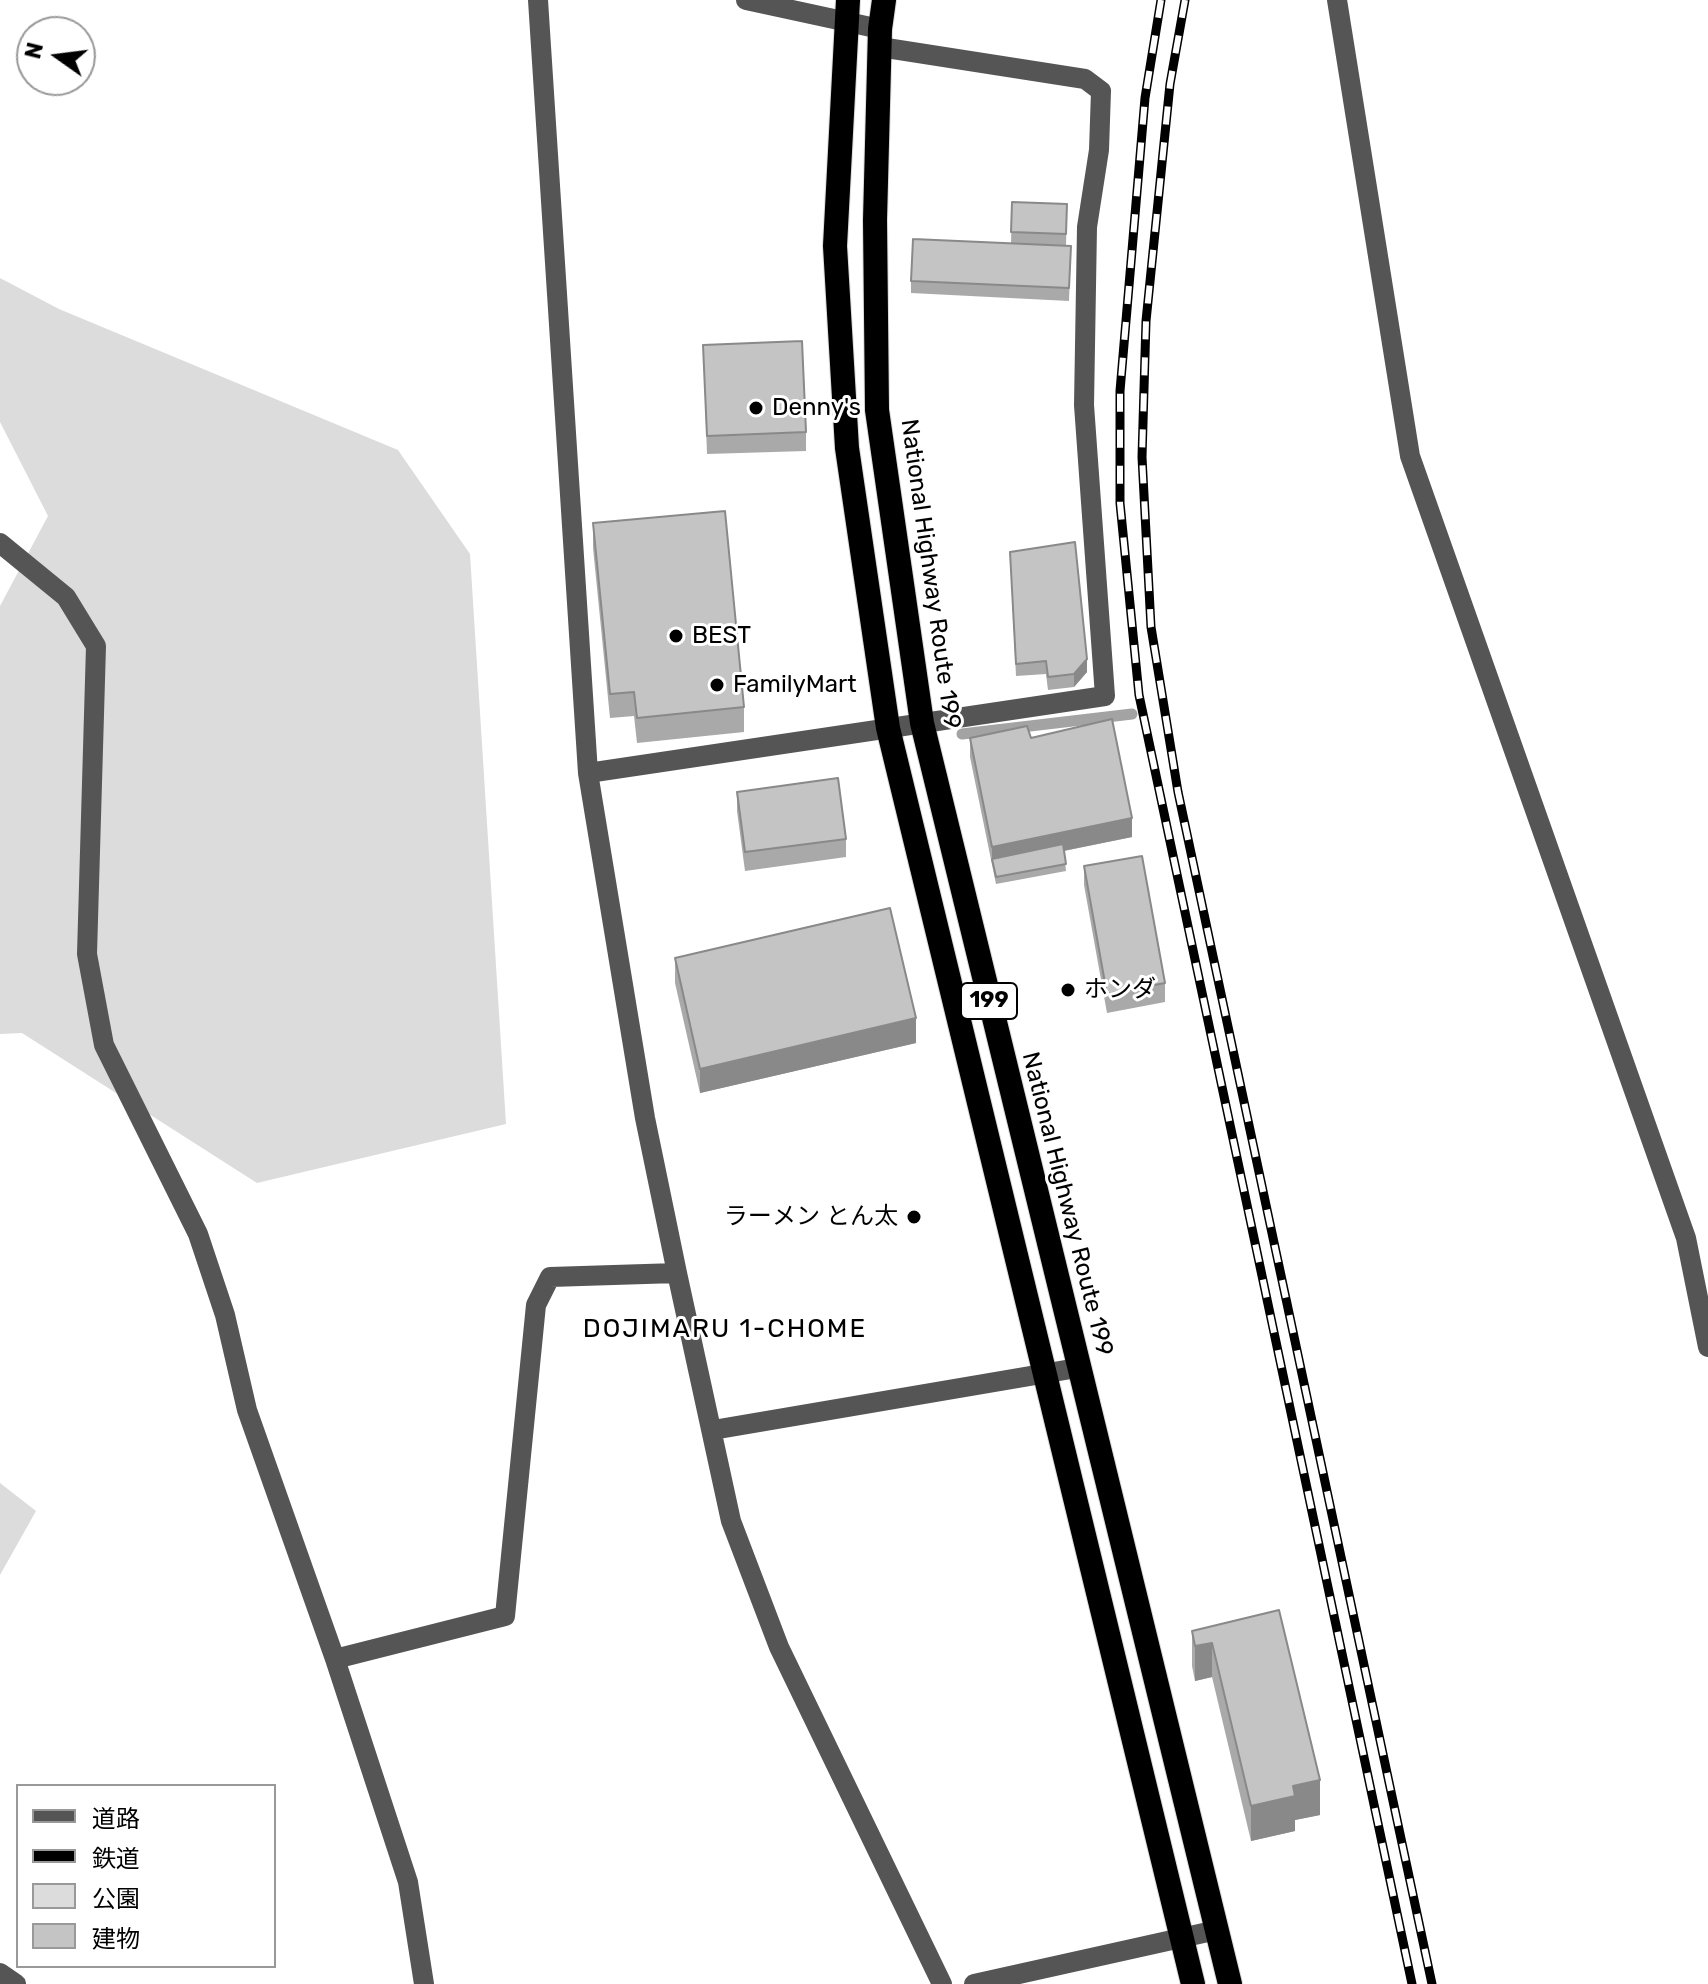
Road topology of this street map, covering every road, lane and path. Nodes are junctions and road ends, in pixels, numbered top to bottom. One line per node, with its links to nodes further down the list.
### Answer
1 (538, 0): 10 (street)
2 (746, 0): 5 (street)
3 (884, 0): 6 (highway, National Highway Route 199 / 199)
4 (1337, 0): 12 (street)
5 (846, 10): 6 (street); 9 (highway, 199)
6 (880, 38): 8 (highway, National Highway Route 199 / 199); 8 (street)
7 (0, 543): 16 (street)
8 (922, 723): 9 (street); 13 (highway, National Highway Route 199 / 199)
9 (888, 728): 10 (street); 14 (highway, 199)
10 (588, 773): 11 (street)
11 (677, 1273): 15 (street); 16 (street)
12 (1708, 1347)
13 (1077, 1368): 14 (street); 17 (highway, National Highway Route 199 / 199)
14 (1046, 1372): 15 (street); 18 (highway, 199)
15 (713, 1430): 22 (street)
16 (335, 1659): 21 (street)
17 (1217, 1930): 18 (street); 25 (highway, National Highway Route 199 / 199)
18 (1182, 1937): 23 (street); 24 (highway, 199)
19 (0, 1973): 20 (street)
20 (16, 1984)
21 (424, 1984)
22 (942, 1984)
23 (974, 1984)
24 (1193, 1984)
25 (1230, 1984)

